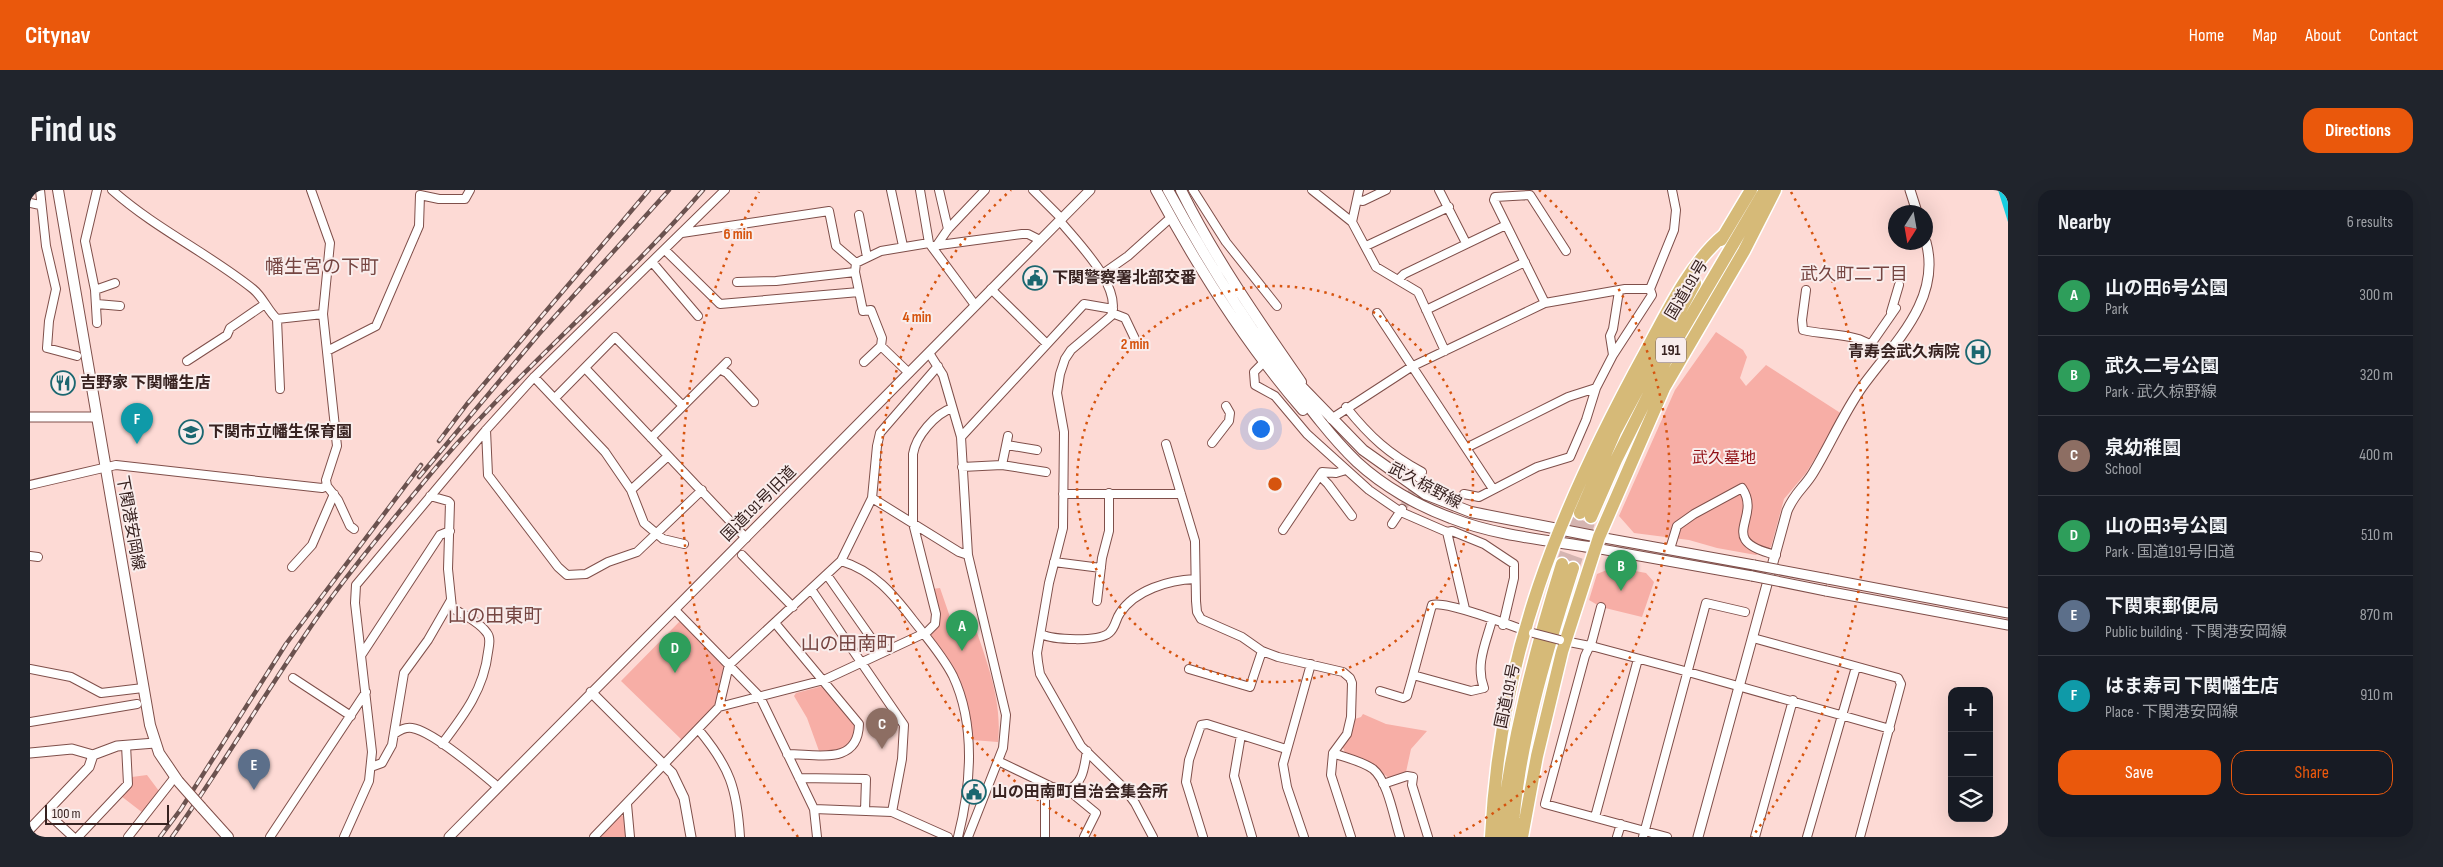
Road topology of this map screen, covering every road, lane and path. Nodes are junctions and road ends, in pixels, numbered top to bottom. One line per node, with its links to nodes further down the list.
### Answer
1 (40, 190): 29 (street)
2 (58, 190): 110 (main road, 下関港安岡線)
3 (97, 190): 60 (street)
4 (112, 190): 66 (street)
5 (311, 190): 74 (street)
6 (470, 190): 84 (street)
7 (725, 190): 38 (street)
8 (891, 190): 43 (street)
9 (920, 190): 42 (street)
10 (940, 190): 37 (street)
11 (985, 190): 37 (street)
12 (1032, 190): 33 (street)
13 (1090, 190): 33 (street, 国道191号旧道)
14 (1156, 190): 93 (main road)
15 (1168, 190): 79 (main road, 武久椋野線)
16 (1181, 190): 102 (main road)
17 (1193, 190): 69 (street)
18 (1312, 190): 35 (street)
19 (1359, 190): 27 (street)
20 (1386, 190): 27 (street)
21 (1439, 190): 31 (street)
22 (1672, 190): 59 (street)
23 (1751, 190): 39 (highway, 国道191号 / 191)
24 (1765, 190): 39 (highway, 国道191号 / 191)
25 (1775, 190): 154 (highway)
26 (1910, 190): 30 (street)
27 (1357, 200): 35 (street)
28 (30, 204): 29 (street)
29 (40, 204): 88 (street)
30 (1915, 205)
31 (1449, 206): 41 (street); 44 (street)
32 (859, 215): 48 (street)
33 (1061, 220): 40 (street, 国道191号旧道); 53 (street)
34 (1167, 221): 53 (street)
35 (1352, 222): 44 (street)
36 (1506, 225): 41 (street); 47 (street); 50 (street)
37 (948, 229): 42 (street)
38 (682, 233): 45 (street); 51 (street)
39 (1724, 235): 148 (highway)
40 (1040, 240): 42 (street); 58 (street, 国道191号旧道)
41 (1466, 243): 54 (street)
42 (932, 245): 43 (street); 68 (street)
43 (903, 246): 48 (street)
44 (1366, 246): 54 (street)
45 (665, 250): 49 (street); 63 (street)
46 (1928, 250): 89 (street)
47 (1566, 251)
48 (867, 256): 51 (street)
49 (652, 262): 75 (street); 99 (street)
50 (1525, 262): 64 (street); 71 (street)
51 (856, 263): 52 (street)
52 (855, 272): 55 (street); 63 (street)
53 (1101, 275): 72 (street)
54 (1398, 280): 71 (street)
55 (737, 282)
56 (115, 283): 60 (street)
57 (1899, 285): 76 (street)
58 (991, 289): 68 (street, 国道191号旧道); 81 (street)
59 (1650, 289): 62 (street); 87 (street)
60 (95, 290): 65 (street)
61 (1806, 290): 82 (street)
62 (1619, 291): 64 (street); 87 (street)
63 (859, 292): 83 (street)
64 (1545, 303): 85 (street)
65 (97, 304): 67 (street); 78 (street)
66 (265, 304): 77 (street); 90 (street)
67 (120, 306)
68 (975, 306): 86 (street, 国道191号旧道)
69 (1277, 306)
70 (1896, 308): 76 (street)
71 (1426, 310): 85 (street)
72 (1112, 311): 80 (street); 81 (street); 137 (street)
73 (1377, 313): 95 (street)
74 (323, 314): 77 (street); 84 (street)
75 (698, 316)
76 (1890, 316): 82 (street)
77 (277, 319): 101 (street)
78 (97, 323)
79 (1250, 326): 102 (main road, 武久椋野線); 122 (main road, 武久椋野線)
80 (1135, 339)
81 (1046, 344): 114 (street)
82 (1871, 344): 89 (street)
83 (881, 346): 92 (street); 98 (street)
84 (327, 351): 131 (street)
85 (1445, 351): 95 (street)
86 (929, 353): 94 (street); 98 (street, 国道191号旧道)
87 (1613, 355): 100 (street)
88 (77, 356)
89 (1884, 359): 157 (street)
90 (187, 361)
91 (727, 362): 97 (street)
92 (864, 362)
93 (1264, 362): 122 (main road); 126 (street)
94 (938, 366): 108 (street); 141 (street)
95 (1411, 367): 107 (street); 119 (street)
96 (585, 368): 103 (street); 105 (street); 115 (street)
97 (720, 370): 104 (street); 105 (street)
98 (909, 373): 152 (street, 国道191号旧道)
99 (534, 377): 103 (street); 112 (street)
100 (1596, 388): 119 (street); 132 (street)
101 (280, 389)
102 (1310, 394): 111 (main road, 武久椋野線)
103 (555, 398): 133 (street)
104 (754, 402)
105 (683, 406): 115 (street)
106 (1226, 406): 116 (street)
107 (1346, 407): 111 (street); 129 (street)
108 (952, 408): 114 (street); 144 (street)
109 (30, 417): 110 (street)
110 (97, 417): 124 (main road, 下関港安岡線)
111 (1331, 419): 148 (main road, 武久椋野線)
112 (486, 430): 140 (street); 151 (street)
113 (1008, 436): 118 (street)
114 (960, 437): 125 (street)
115 (651, 438): 121 (street)
116 (1212, 443)
117 (1166, 444): 138 (street)
118 (1007, 445): 120 (street); 123 (street)
119 (1466, 448): 132 (street)
120 (1037, 450)
121 (668, 456): 133 (street); 134 (street)
122 (1358, 462): 153 (main road, 武久椋野線)
123 (1002, 465): 125 (street); 127 (street)
124 (105, 467): 130 (street); 131 (street); 200 (main road, 下関港安岡線)
125 (962, 467): 159 (street)
126 (1346, 470): 128 (street); 142 (street)
127 (1046, 472)
128 (1320, 476): 143 (street); 147 (street)
129 (1419, 478)
130 (30, 485)
131 (327, 486): 136 (street)
132 (1492, 489): 139 (street)
133 (631, 490): 151 (street)
134 (702, 490): 151 (street); 152 (street)
135 (1109, 493): 137 (street); 138 (street); 163 (street)
136 (334, 494): 146 (street); 162 (street)
137 (1063, 494): 161 (street)
138 (1181, 494): 165 (street)
139 (1464, 494)
140 (430, 496): 149 (street); 187 (street)
141 (872, 498): 144 (street); 160 (street)
142 (1402, 510): 145 (street); 150 (street)
143 (1352, 516)
144 (913, 523): 159 (street); 180 (street)
145 (1392, 524)
146 (354, 529)
147 (1283, 530)
148 (1558, 530): 153 (highway); 154 (main road, 武久椋野線)
149 (450, 531): 167 (street); 187 (street)
150 (1447, 532): 171 (street); 177 (street)
151 (656, 534): 155 (street)
152 (746, 538): 172 (street, 国道191号旧道)
153 (1553, 542): 154 (main road, 武久椋野線); 179 (highway)
154 (1597, 542): 156 (street); 178 (street, bridge); 183 (highway)
155 (684, 544)
156 (1670, 549): 157 (street); 174 (street, bridge)
157 (1776, 555): 182 (street)
158 (742, 556): 169 (street)
159 (968, 556): 224 (street)
160 (841, 561): 164 (street); 180 (street)
161 (1054, 562): 163 (street); 181 (street)
162 (292, 567)
163 (1101, 568): 168 (street)
164 (827, 575): 166 (street); 186 (street)
165 (1195, 579): 181 (street); 185 (street)
166 (811, 589): 169 (street); 189 (street)
167 (451, 600): 213 (street); 216 (street)
168 (1097, 601)
169 (793, 607): 176 (street)
170 (1601, 607): 184 (street)
171 (1465, 609): 175 (street); 196 (street)
172 (675, 610): 191 (street); 202 (street, 国道191号旧道)
173 (1745, 612): 195 (street)
174 (2008, 613)
175 (1492, 620): 177 (street); 196 (street)
176 (775, 623): 191 (street); 198 (street)
177 (1503, 625): 179 (street)
178 (2008, 625)
179 (1529, 632): 183 (street, bridge); 267 (highway)
180 (923, 633): 186 (street); 256 (street)
181 (1041, 634): 219 (street)
182 (1753, 638): 192 (street); 199 (street)
183 (1563, 641): 184 (street); 270 (highway)
184 (1588, 646): 188 (street); 238 (street)
185 (1262, 651): 190 (street); 194 (street)
186 (881, 652): 189 (street)
187 (362, 654): 201 (street)
188 (1638, 659): 195 (street); 238 (street)
189 (862, 663): 198 (street); 237 (street)
190 (1310, 664): 218 (street); 221 (street)
191 (729, 665): 204 (street); 207 (street)
192 (1856, 667): 208 (street); 211 (street)
193 (30, 669): 200 (street)
194 (1189, 669)
195 (1688, 672): 199 (street); 241 (street)
196 (1413, 675): 203 (street)
197 (293, 678): 209 (street)
198 (824, 680): 204 (street); 222 (street)
199 (1740, 686): 205 (street); 273 (street)
200 (143, 688): 215 (main road, 下関港安岡線)
201 (366, 692): 209 (street); 226 (street)
202 (591, 692): 225 (street); 231 (street, 国道191号旧道)
203 (1380, 692)
204 (760, 697): 207 (street); 222 (street)
205 (1793, 700): 208 (street); 274 (street)
206 (137, 704): 210 (street)
207 (719, 707): 212 (street)
208 (1841, 714): 211 (street); 275 (street)
209 (351, 716): 248 (street)
210 (30, 722)
211 (1890, 729): 276 (street)
212 (698, 730): 225 (street); 253 (street)
213 (394, 734): 216 (street); 226 (street)
214 (1241, 735): 218 (street); 261 (street); 262 (street)
215 (155, 743): 217 (street); 228 (main road, 下関港安岡線)
216 (442, 744): 231 (street)
217 (126, 745): 223 (street); 245 (street)
218 (1286, 749): 263 (street)
219 (1087, 752): 232 (street); 260 (street)
220 (30, 753): 223 (street)
221 (1333, 753): 230 (street); 243 (street)
222 (787, 754): 227 (street)
223 (93, 755): 236 (street)
224 (998, 761): 229 (street); 257 (street)
225 (665, 764): 233 (street); 252 (street)
226 (371, 766): 249 (street)
227 (799, 778): 234 (street); 235 (street)
228 (177, 779): 246 (street); 247 (main road, 下関港安岡線, bridge)
229 (1046, 784): 232 (street); 258 (street)
230 (1383, 784): 265 (street); 266 (street)
231 (498, 788): 242 (street, 国道191号旧道)
232 (1068, 790): 259 (street)
233 (627, 804): 250 (street); 251 (street)
234 (814, 809): 235 (street); 254 (street)
235 (865, 811): 237 (street)
236 (46, 812): 240 (street); 244 (street)
237 (892, 812): 255 (street)
238 (1596, 817): 239 (street)
239 (1621, 824): 241 (street); 271 (street)
240 (30, 829)
241 (1644, 834): 272 (street)
242 (454, 835)
243 (1350, 836): 264 (street)
244 (73, 837)
245 (78, 837)
246 (128, 837)
247 (228, 837)
248 (270, 837)
249 (344, 837)
250 (594, 837)
251 (630, 837)
252 (691, 837)
253 (740, 837)
254 (817, 837)
255 (948, 837)
256 (958, 837)
257 (968, 837)
258 (1046, 837)
259 (1084, 837)
260 (1153, 837)
261 (1203, 837)
262 (1252, 837)
263 (1304, 837)
264 (1341, 837)
265 (1400, 837)
266 (1428, 837)
267 (1491, 837)
268 (1500, 837): 269 (highway, 国道191号)
269 (1512, 837)
270 (1522, 837)
271 (1617, 837)
272 (1667, 837)
273 (1698, 837)
274 (1755, 837)
275 (1808, 837)
276 (1860, 837)

